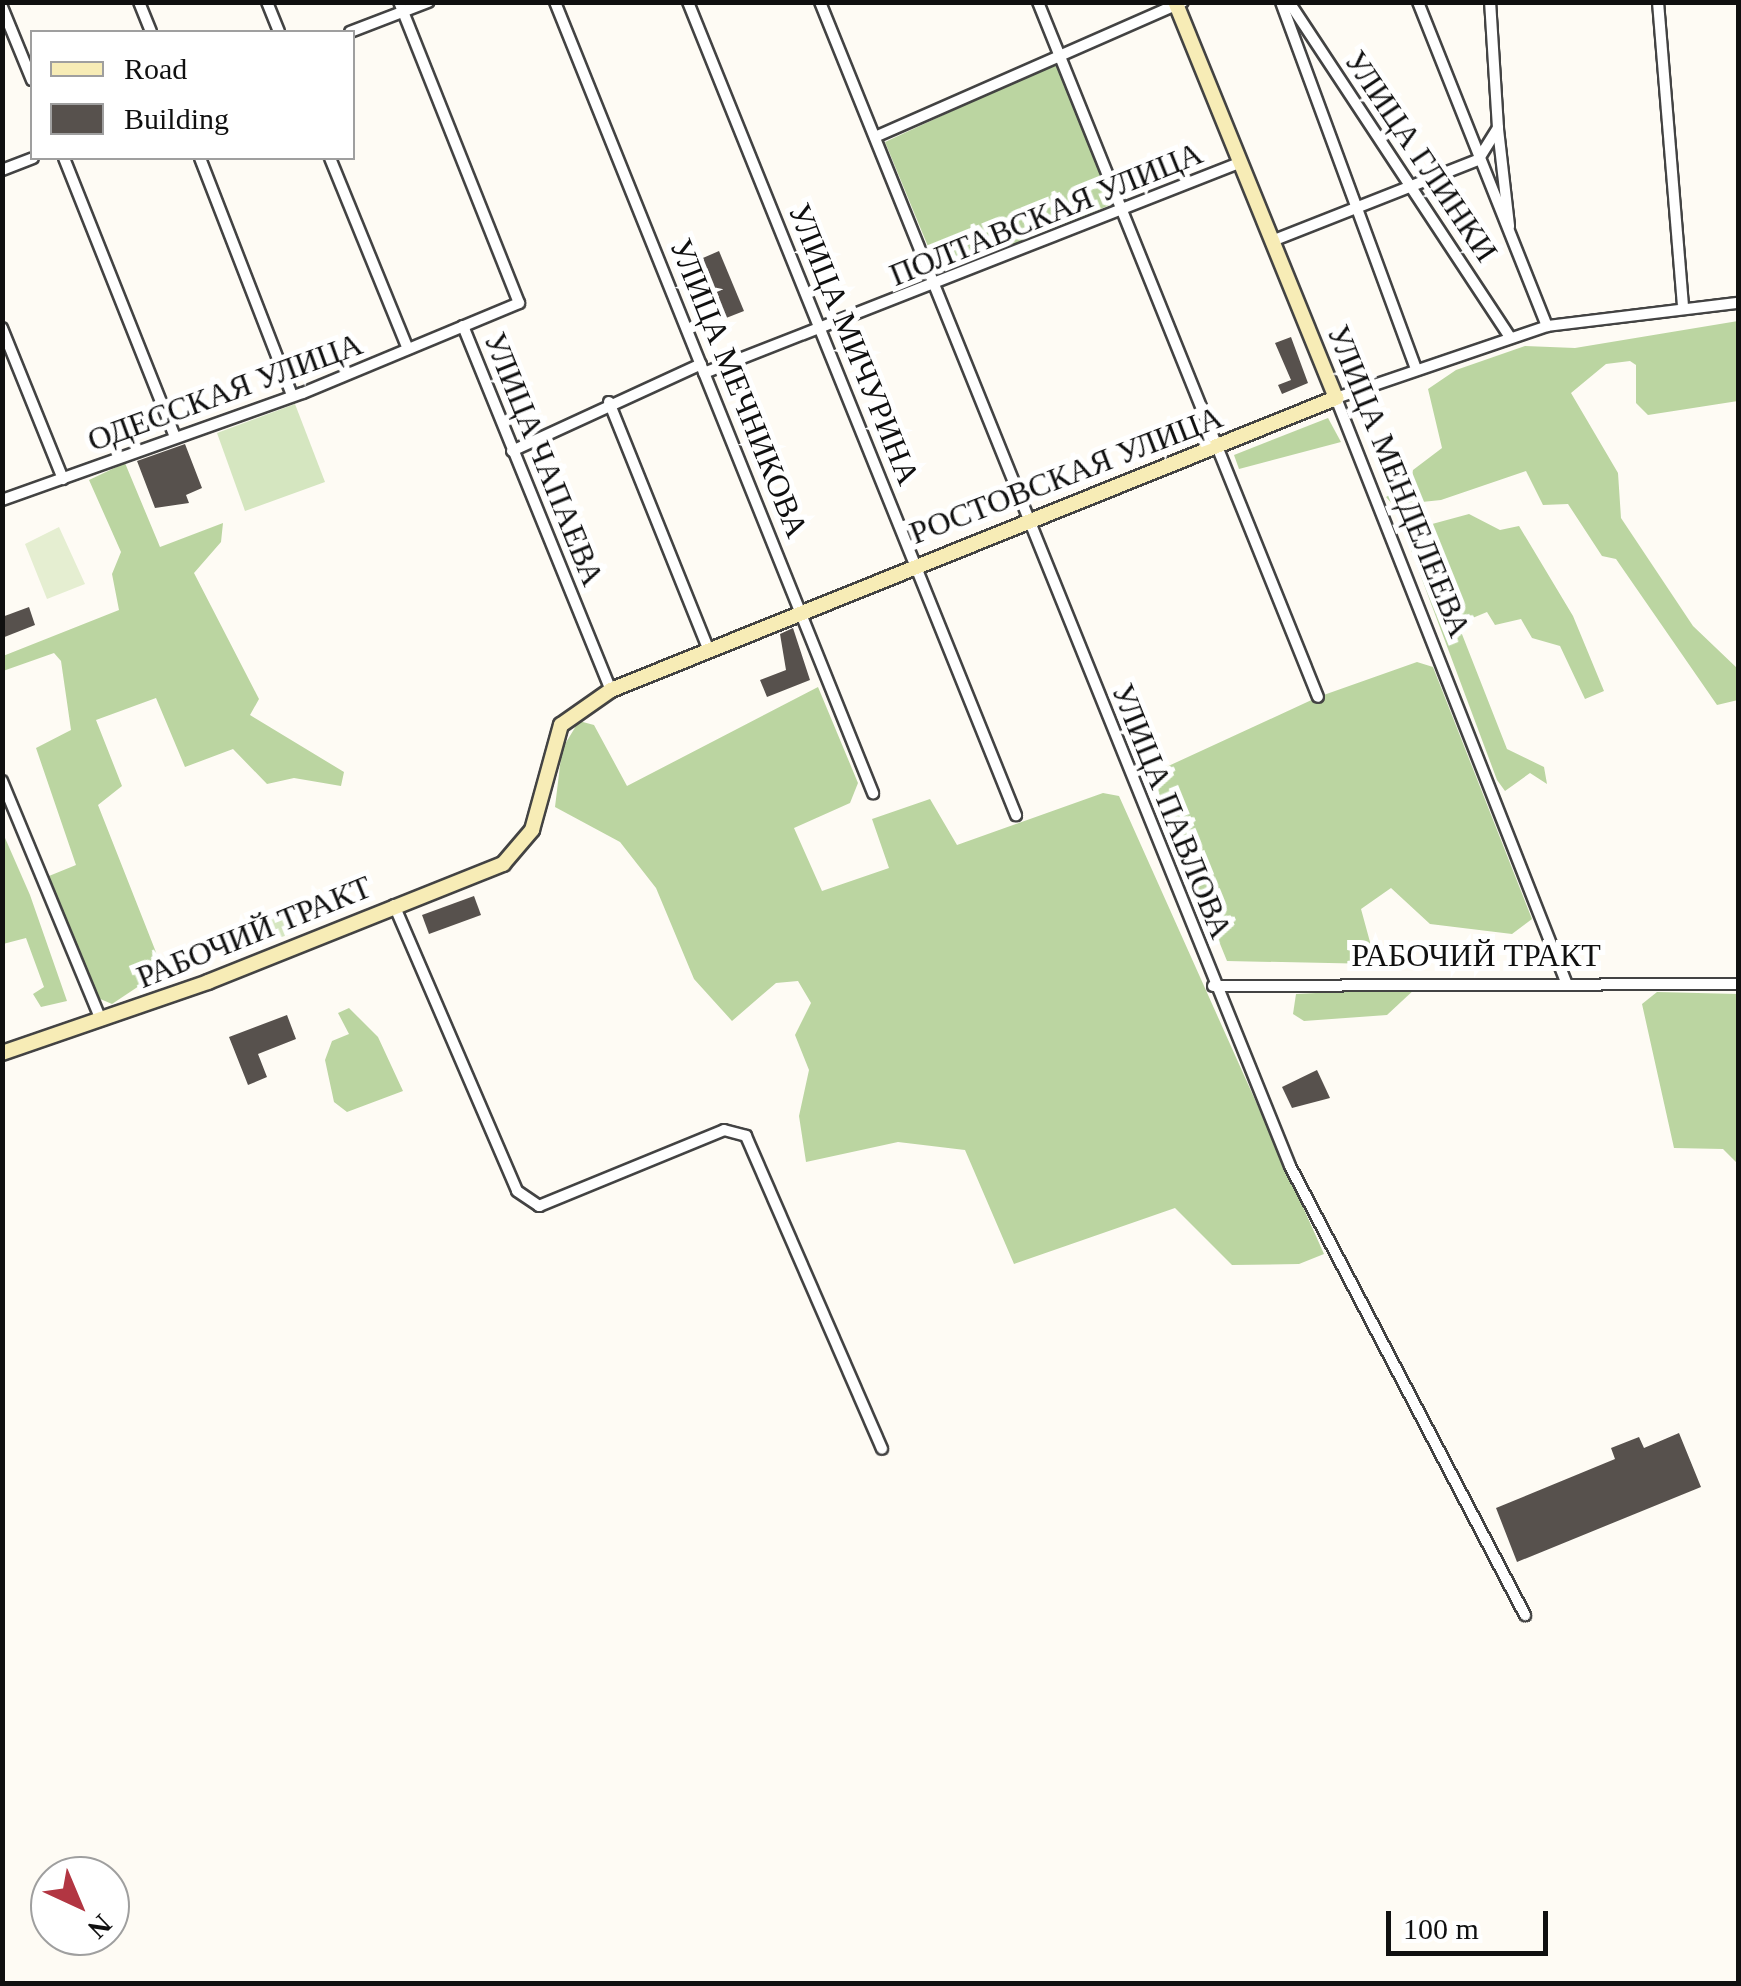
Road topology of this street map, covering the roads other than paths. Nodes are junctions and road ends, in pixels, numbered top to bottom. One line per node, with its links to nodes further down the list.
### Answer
1 (139, 2): 15 (street)
2 (267, 2): 16 (street)
3 (428, 2): 14 (street)
4 (556, 2): 44 (street, УЛИЦА МЕЧНИКОВА)
5 (688, 2): 40 (street, УЛИЦА МИЧУРИНА)
6 (820, 2): 21 (street, УЛИЦА ПАВЛОВА)
7 (1038, 2): 18 (street)
8 (1285, 2): 29 (street, УЛИЦА ГЛИНКИ); 31 (street)
9 (1418, 2): 26 (street)
10 (1490, 2): 20 (street)
11 (1658, 2): 36 (street)
12 (1178, 4): 18 (street); 27 (street, УЛИЦА МЕНДЕЛЕЕВА)
13 (2, 7): 19 (street)
14 (401, 7): 17 (street); 37 (street, УЛИЦА ЧАПАЕВА)
15 (150, 30)
16 (278, 30)
17 (354, 30)
18 (1060, 56): 21 (street); 30 (street)
19 (30, 75)
20 (1498, 128): 26 (street); 32 (street)
21 (875, 136): 34 (street, УЛИЦА ПАВЛОВА)
22 (30, 159): 28 (street)
23 (65, 160): 48 (street)
24 (201, 160): 45 (street)
25 (331, 160): 42 (street)
26 (1478, 160): 29 (street); 32 (street)
27 (1239, 163): 30 (street, ПОЛТАВСКАЯ УЛИЦА); 33 (street, УЛИЦА МЕНДЕЛЕЕВА)
28 (2, 170)
29 (1413, 186): 31 (street); 41 (street, УЛИЦА ГЛИНКИ)
30 (1126, 210): 34 (street, ПОЛТАВСКАЯ УЛИЦА); 49 (street)
31 (1354, 210): 33 (street); 43 (street)
32 (1509, 235): 38 (street)
33 (1272, 241): 46 (street, УЛИЦА МЕНДЕЛЕЕВА)
34 (937, 285): 40 (street, ПОЛТАВСКАЯ УЛИЦА); 53 (street, УЛИЦА ПАВЛОВА)
35 (1738, 302): 36 (street, РОСТОВСКАЯ УЛИЦА)
36 (1683, 304): 38 (street, РОСТОВСКАЯ УЛИЦА)
37 (462, 326): 42 (street, ОДЕССКАЯ УЛИЦА); 50 (street, УЛИЦА ЧАПАЕВА)
38 (1547, 326): 41 (street, РОСТОВСКАЯ УЛИЦА)
39 (2, 328): 51 (street)
40 (820, 332): 44 (street, ПОЛТАВСКАЯ УЛИЦА); 54 (street, УЛИЦА МИЧУРИНА)
41 (1510, 337): 43 (street, РОСТОВСКАЯ УЛИЦА)
42 (408, 349): 45 (street, ОДЕССКАЯ УЛИЦА)
43 (1415, 367): 46 (street, РОСТОВСКАЯ УЛИЦА)
44 (703, 368): 47 (street, ПОЛТАВСКАЯ УЛИЦА); 55 (street, УЛИЦА МЕЧНИКОВА)
45 (292, 395): 48 (street, ОДЕССКАЯ УЛИЦА)
46 (1336, 398): 49 (street, РОСТОВСКАЯ УЛИЦА); 64 (street, УЛИЦА МЕНДЕЛЕЕВА)
47 (608, 402): 50 (street, ПОЛТАВСКАЯ УЛИЦА); 56 (street)
48 (174, 435): 51 (street, ОДЕССКАЯ УЛИЦА)
49 (1221, 444): 53 (street, РОСТОВСКАЯ УЛИЦА); 58 (street)
50 (512, 450): 57 (street, УЛИЦА ЧАПАЕВА)
51 (63, 480): 52 (street, ОДЕССКАЯ УЛИЦА)
52 (2, 500)
53 (1031, 521): 54 (street, РОСТОВСКАЯ УЛИЦА); 66 (street, УЛИЦА ПАВЛОВА)
54 (916, 563): 55 (street, РОСТОВСКАЯ УЛИЦА); 61 (street, УЛИЦА МИЧУРИНА)
55 (804, 610): 56 (street, РОСТОВСКАЯ УЛИЦА); 60 (street, УЛИЦА МЕЧНИКОВА)
56 (708, 648): 57 (street, РОСТОВСКАЯ УЛИЦА)
57 (612, 690): 62 (street, РОСТОВСКАЯ УЛИЦА)
58 (1318, 697)
59 (2, 781): 67 (street)
60 (874, 793)
61 (1016, 815)
62 (520, 850): 63 (street, РАБОЧИЙ ТРАКТ)
63 (394, 906): 67 (street, РАБОЧИЙ ТРАКТ); 69 (street)
64 (1566, 982): 65 (street, РАБОЧИЙ ТРАКТ); 66 (street, РАБОЧИЙ ТРАКТ)
65 (1738, 984)
66 (1213, 986): 70 (street, УЛИЦА ПАВЛОВА)
67 (101, 1020): 68 (street, РАБОЧИЙ ТРАКТ)
68 (2, 1053)
69 (882, 1448)
70 (1525, 1615)

